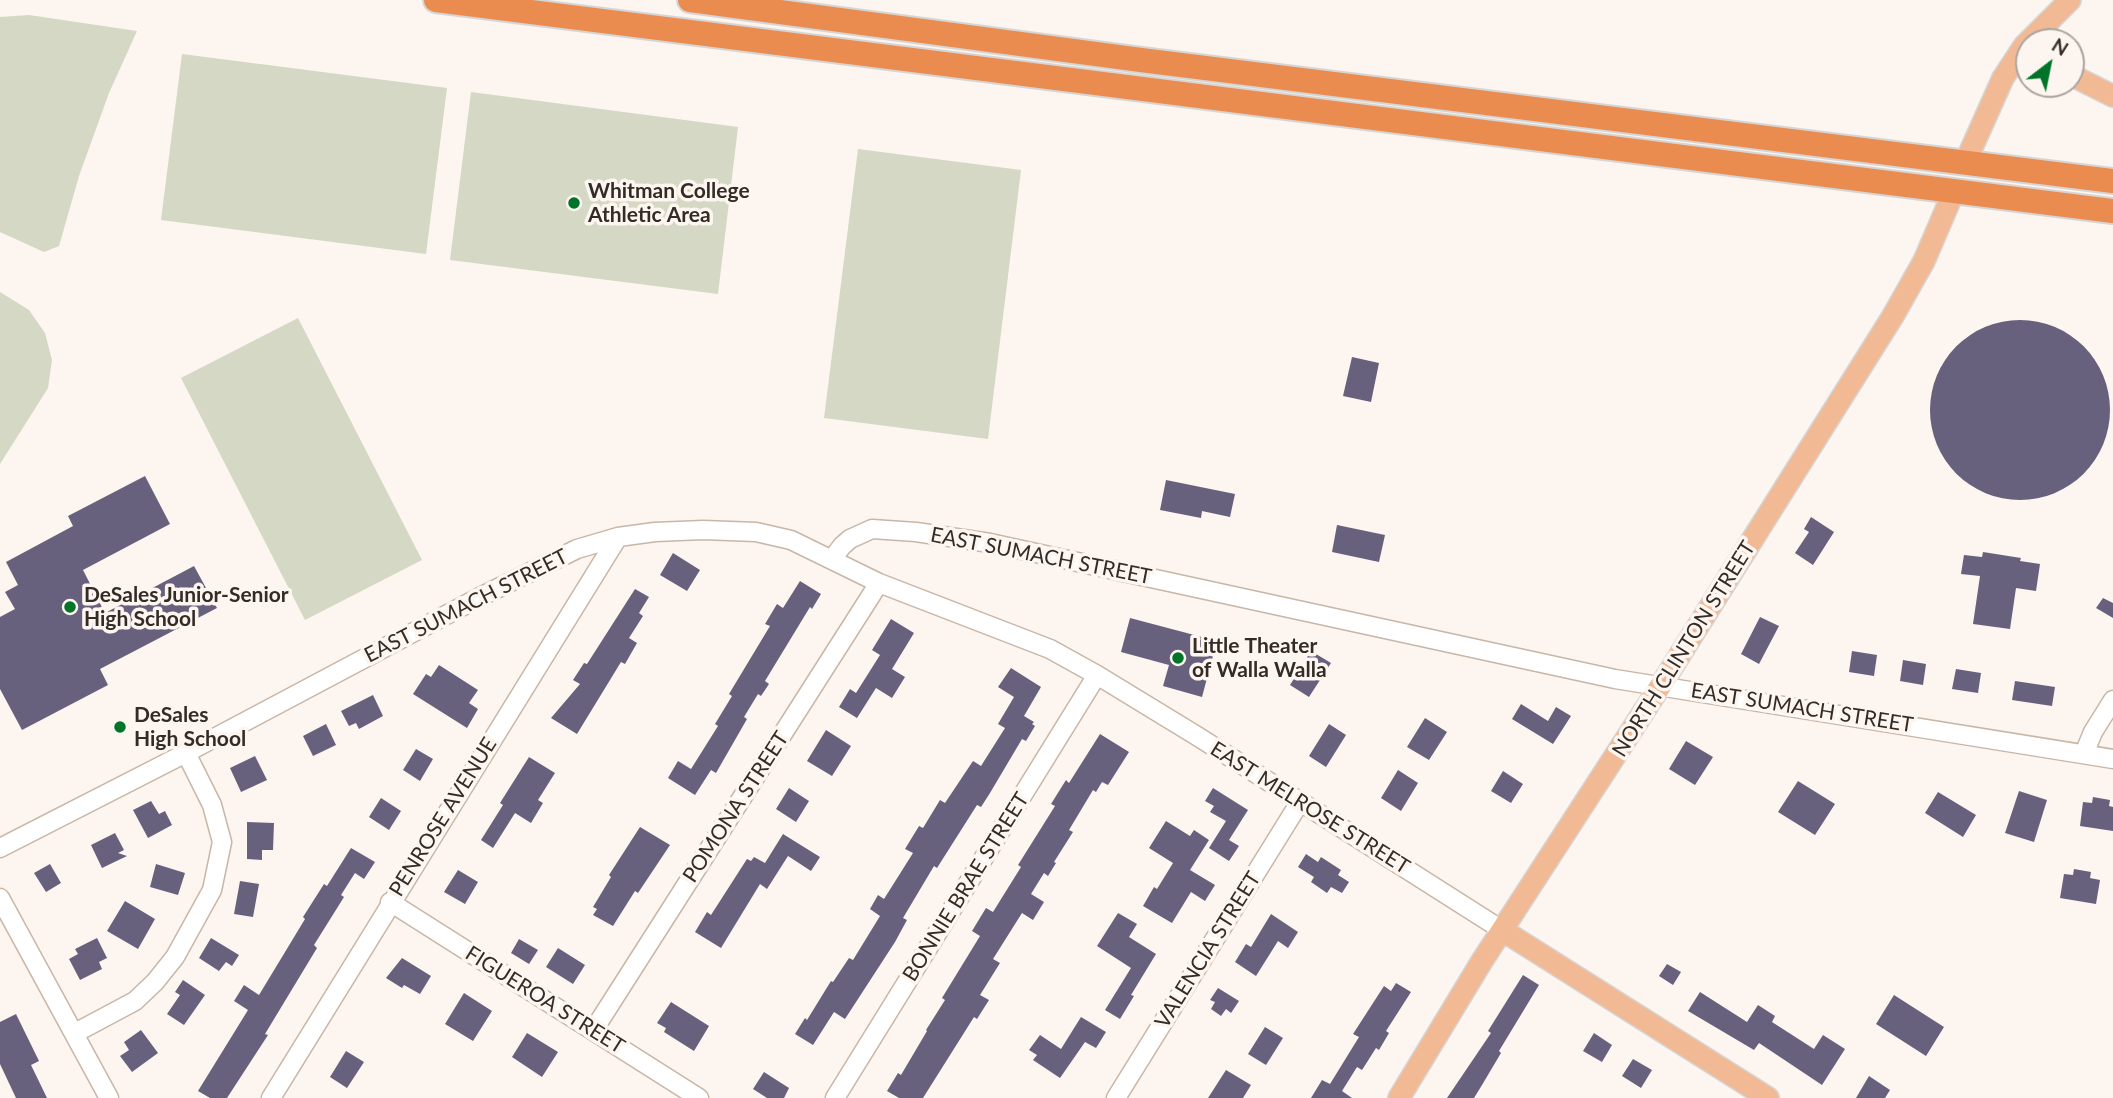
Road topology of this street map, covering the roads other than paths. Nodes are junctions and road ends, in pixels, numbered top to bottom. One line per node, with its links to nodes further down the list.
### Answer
1 (436, 0): 8 (highway)
2 (690, 0): 9 (highway)
3 (2070, 0): 4 (main road)
4 (2045, 28)
5 (2015, 63): 9 (main road)
6 (2085, 82): 7 (main road)
7 (2113, 96)
8 (1574, 143): 9 (highway); 11 (highway)
9 (1965, 163): 10 (highway)
10 (2113, 181)
11 (1954, 191): 12 (highway); 13 (highway); 18 (main road, NORTH CLINTON STREET)
12 (2113, 195)
13 (2113, 211)
14 (618, 537): 15 (street, EAST SUMACH STREET); 20 (street, EAST SUMACH STREET); 26 (street, PENROSE AVENUE)
15 (832, 558): 16 (street, EAST MELROSE STREET); 18 (street, EAST SUMACH STREET)
16 (879, 583): 17 (street, EAST MELROSE STREET); 28 (street, POMONA STREET)
17 (1097, 675): 23 (street, EAST MELROSE STREET); 33 (street, BONNIE BRAE STREET)
18 (1661, 685): 21 (street, EAST SUMACH STREET); 27 (main road, NORTH CLINTON STREET)
19 (2113, 700): 21 (street)
20 (186, 753): 24 (street, EAST SUMACH STREET); 29 (street)
21 (2084, 754): 22 (street, EAST SUMACH STREET)
22 (2113, 759)
23 (1300, 802): 27 (street, EAST MELROSE STREET); 34 (street, VALENCIA STREET)
24 (0, 848)
25 (0, 898): 29 (street)
26 (390, 902): 28 (street, FIGUEROA STREET); 31 (street, PENROSE AVENUE)
27 (1502, 930): 35 (main road, NORTH CLINTON STREET); 36 (main road, EAST MELROSE STREET)
28 (593, 1031): 32 (street, FIGUEROA STREET)
29 (75, 1033): 30 (street)
30 (109, 1098)
31 (271, 1098)
32 (699, 1098)
33 (835, 1098)
34 (1116, 1098)
35 (1399, 1098)
36 (1768, 1098)

